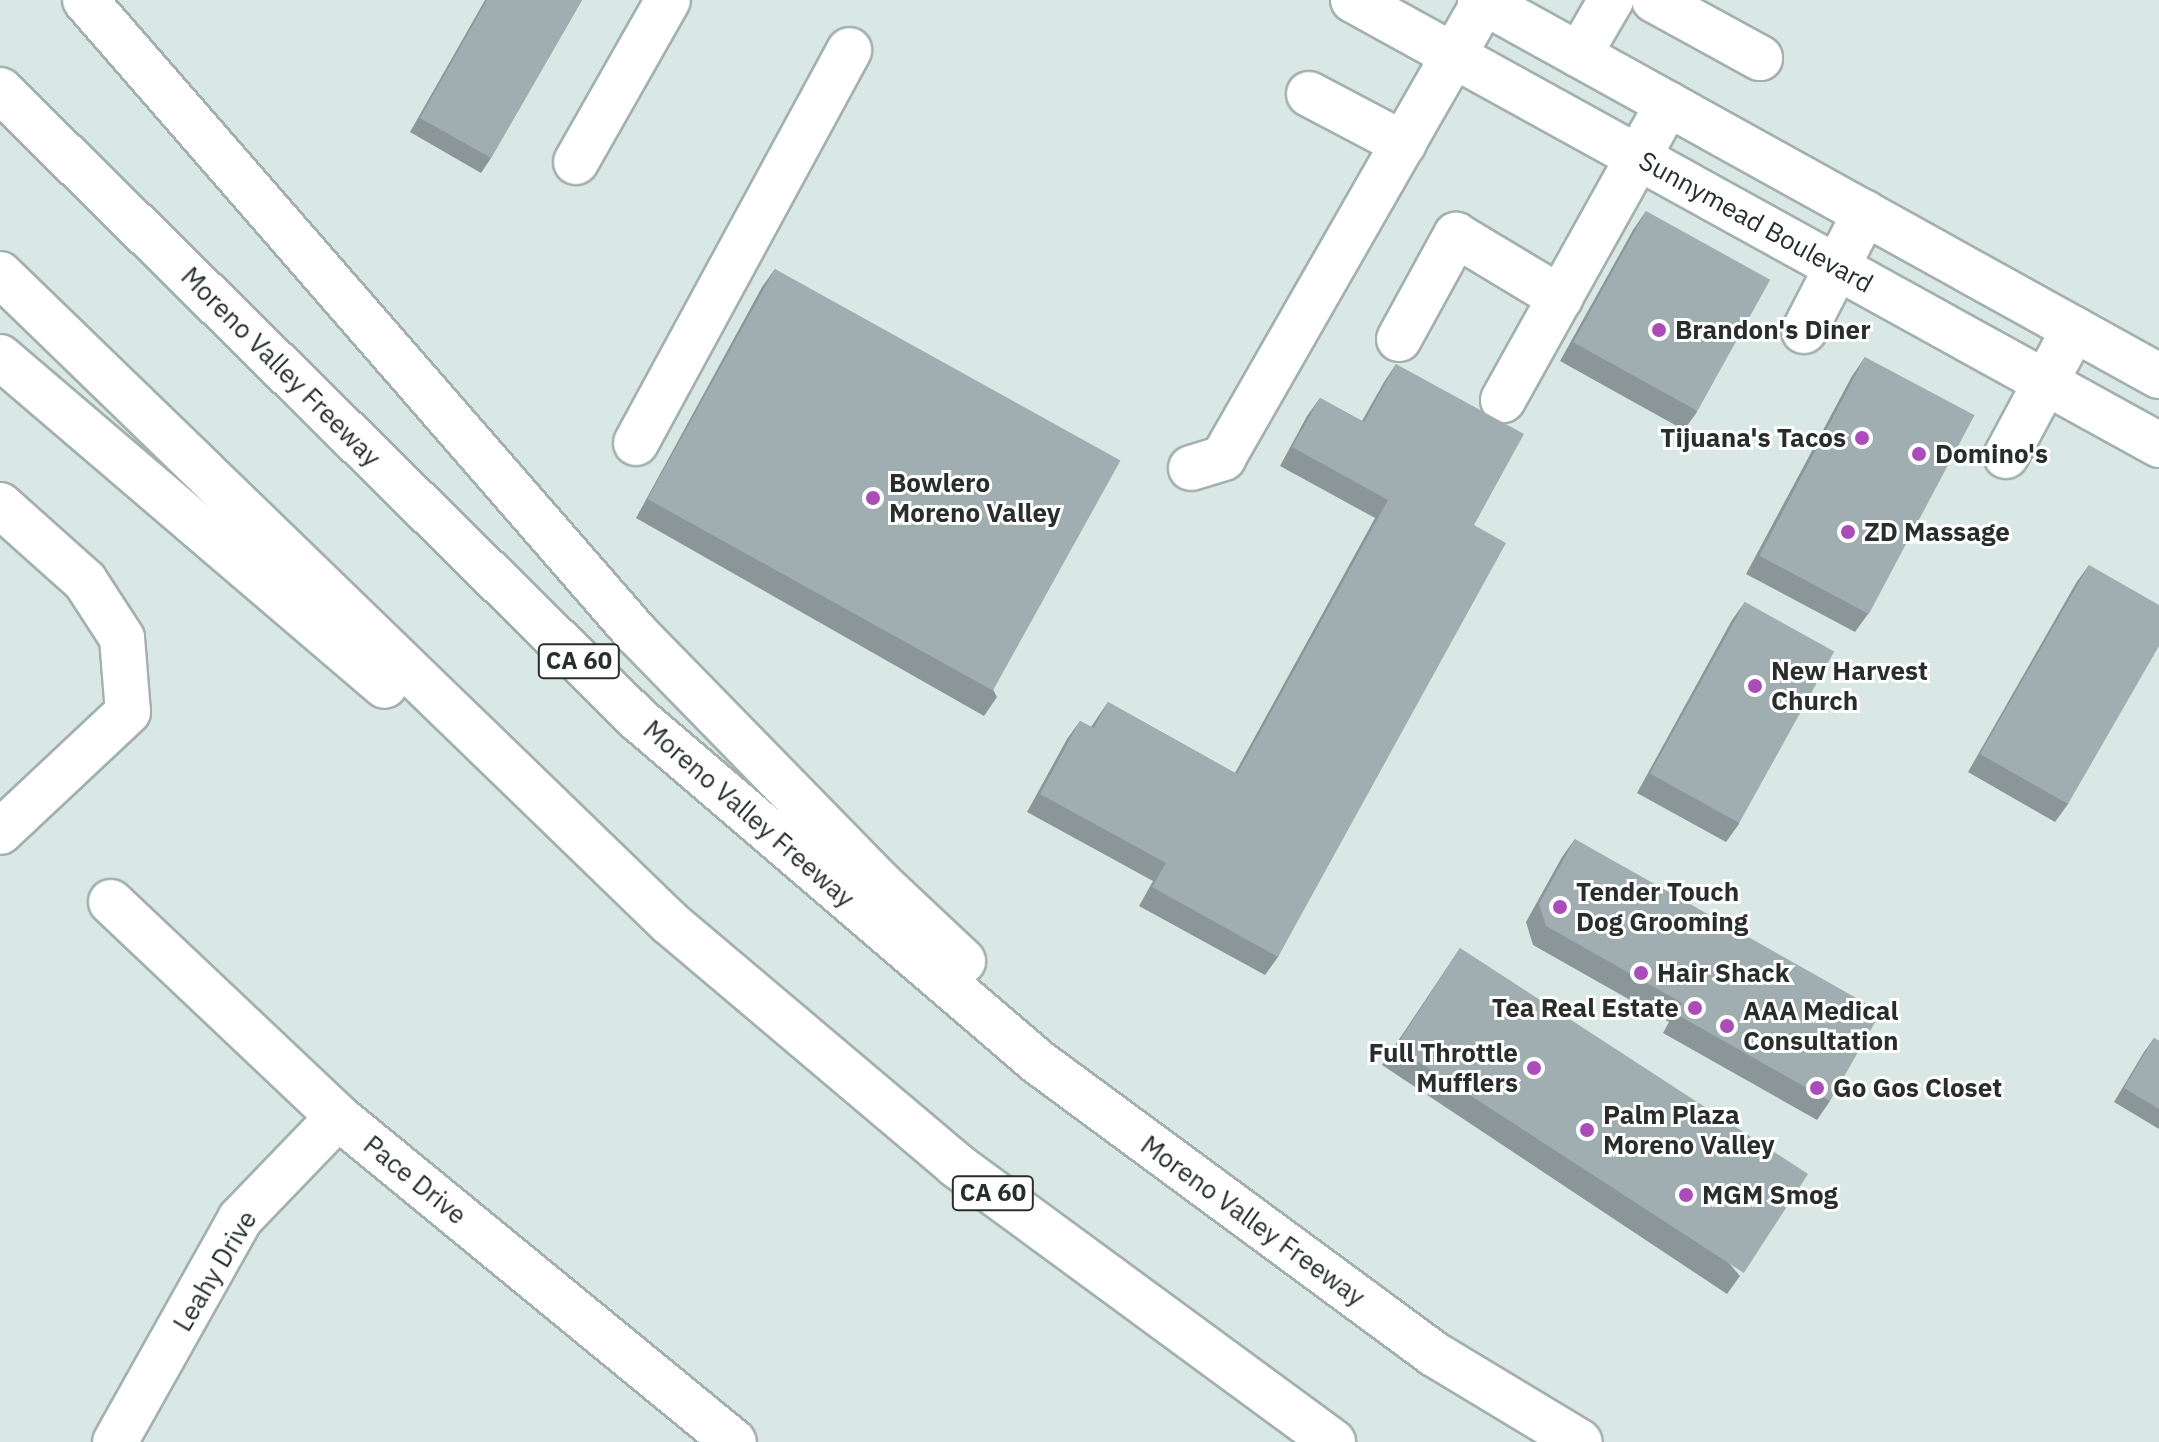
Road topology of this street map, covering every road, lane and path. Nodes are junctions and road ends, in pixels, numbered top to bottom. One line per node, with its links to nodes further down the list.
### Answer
1 (85, 0): 37 (main road)
2 (668, 0): 16 (main road)
3 (1353, 0): 9 (main road, Sunnymead Boulevard)
4 (1611, 0): 8 (main road)
5 (1654, 0): 10 (main road)
6 (1482, 1): 8 (main road); 9 (main road)
7 (849, 50): 28 (main road)
8 (1579, 55): 13 (main road)
9 (1455, 56): 14 (main road); 15 (main road, Sunnymead Boulevard)
10 (1760, 58)
11 (0, 90): 37 (main road, Moreno Valley Freeway / CA 60)
12 (1309, 94): 14 (main road)
13 (1668, 104): 15 (main road); 17 (main road)
14 (1404, 144): 31 (main road)
15 (1640, 158): 18 (main road, Sunnymead Boulevard); 20 (main road)
16 (576, 162)
17 (1865, 213): 18 (main road); 21 (main road)
18 (1838, 268): 22 (main road); 26 (main road, Sunnymead Boulevard)
19 (0, 274): 35 (main road, CA 60)
20 (1561, 298): 23 (main road); 27 (main road)
21 (2074, 329): 25 (main road); 26 (main road)
22 (1804, 331)
23 (1399, 339)
24 (0, 357): 35 (main road)
25 (2159, 376)
26 (2047, 383): 29 (main road, Sunnymead Boulevard); 30 (main road)
27 (1503, 400)
28 (636, 443)
29 (2159, 445)
30 (2006, 456)
31 (1191, 468)
32 (0, 505): 33 (main road)
33 (0, 832)
34 (111, 902): 36 (main road, Pace Drive)
35 (670, 923): 40 (main road, CA 60)
36 (338, 1117): 38 (main road, Leahy Drive); 39 (main road, Pace Drive)
37 (1202, 1183): 41 (main road, Moreno Valley Freeway / CA 60)
38 (115, 1442)
39 (734, 1442)
40 (1333, 1442)
41 (1580, 1442)

